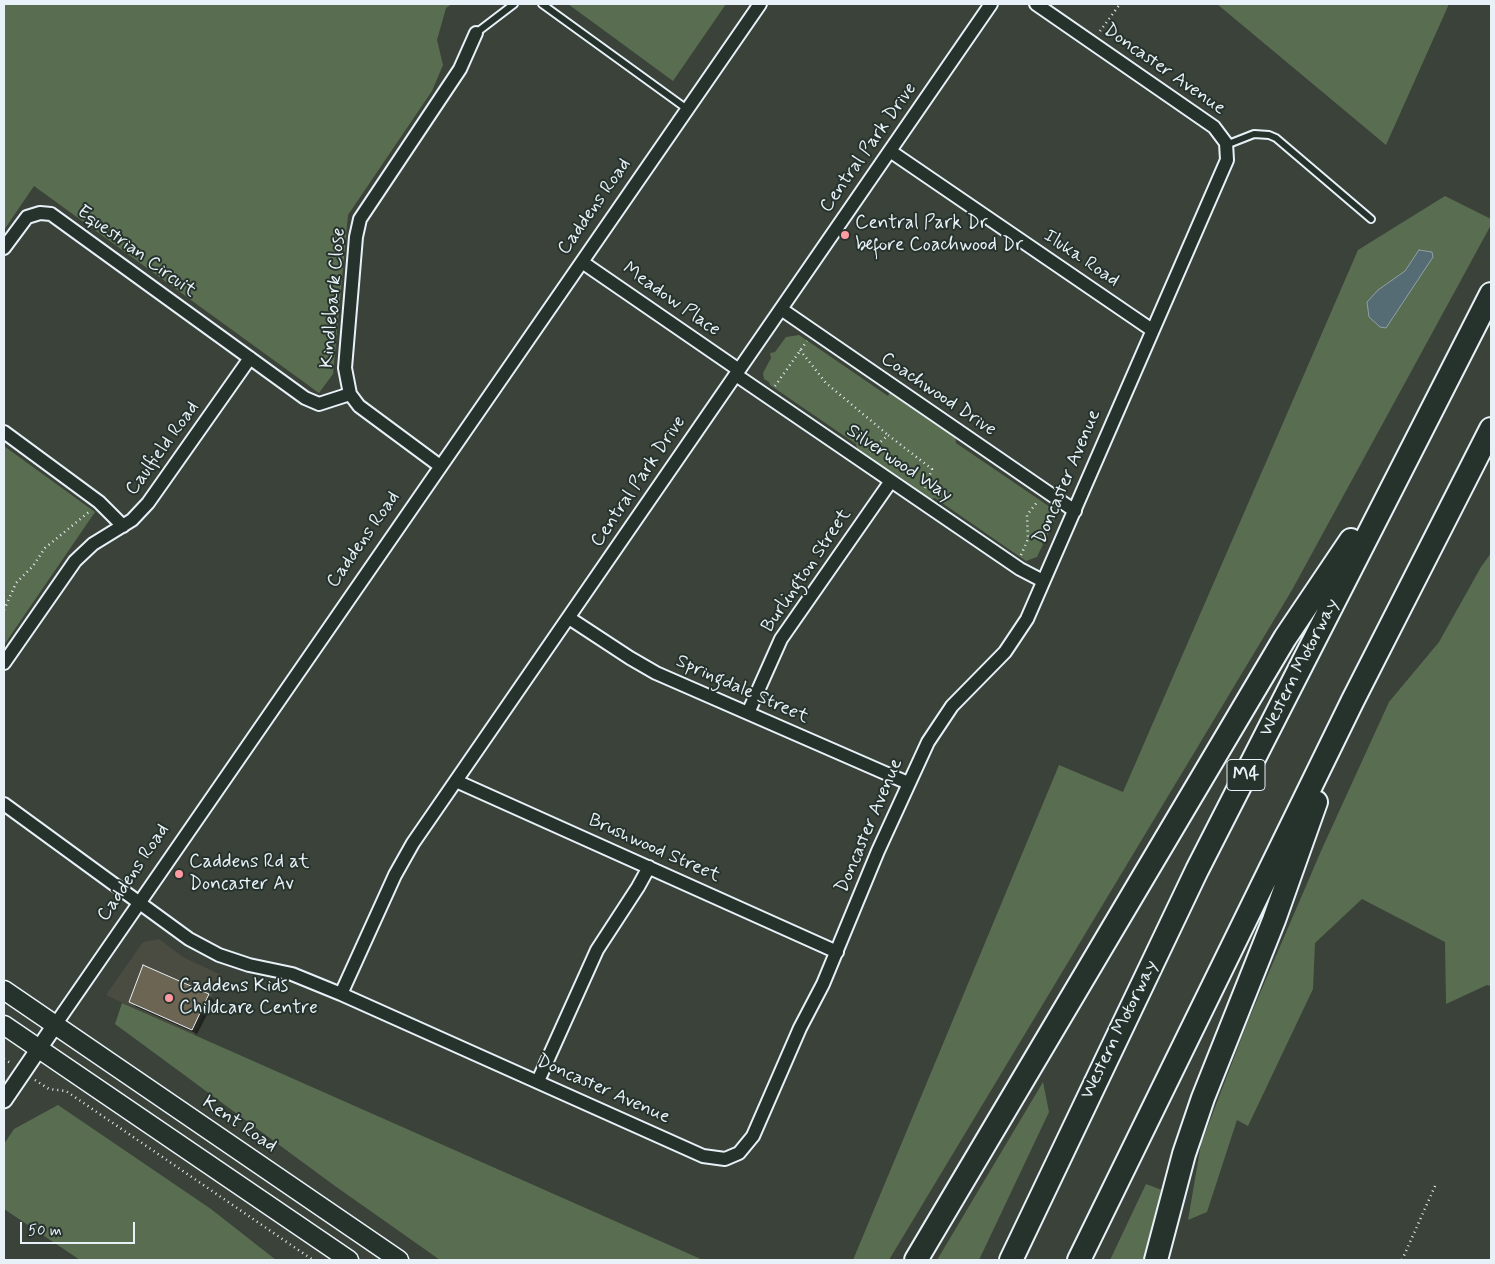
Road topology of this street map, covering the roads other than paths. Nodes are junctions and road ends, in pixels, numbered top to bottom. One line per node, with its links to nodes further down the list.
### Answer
1 (514, 4): 6 (lane)
2 (542, 4): 7 (lane)
3 (760, 4): 7 (street, Caddens Road)
4 (991, 4): 9 (street, Central Park Drive)
5 (1036, 4): 8 (street, Doncaster Avenue)
6 (476, 32): 18 (street, Kindlebark Close)
7 (687, 109): 12 (street, Caddens Road)
8 (1226, 145): 10 (lane); 15 (street, Doncaster Avenue)
9 (890, 151): 14 (street, Central Park Drive); 15 (street, Iluka Road)
10 (1371, 218)
11 (4, 248): 16 (street, Equestrian Circuit)
12 (582, 262): 17 (street, Meadow Place); 22 (street, Caddens Road)
13 (1491, 294): 21 (highway, Western Motorway / M4)
14 (781, 309): 17 (street, Central Park Drive); 24 (street, Coachwood Drive)
15 (1152, 330): 24 (street, Doncaster Avenue)
16 (250, 358): 18 (street); 25 (street, Caulfield Road)
17 (737, 372): 23 (street, Silverwood Way); 27 (street, Central Park Drive)
18 (350, 394): 22 (street, Kindlebark Close)
19 (1491, 429): 29 (highway)
20 (4, 432): 25 (street)
21 (1405, 460): 46 (highway); 47 (highway, Western Motorway / M4)
22 (440, 466): 35 (street, Caddens Road)
23 (891, 481): 26 (street, Silverwood Way); 30 (street, Burlington Street)
24 (1075, 511): 26 (street, Doncaster Avenue)
25 (123, 526): 28 (street, Caulfield Road)
26 (1043, 581): 32 (street, Doncaster Avenue)
27 (569, 618): 30 (street, Springdale Street); 31 (street, Central Park Drive)
28 (4, 663)
29 (1353, 700): 48 (highway); 49 (highway)
30 (748, 713): 32 (street, Springdale Street)
31 (456, 781): 34 (street, Brushwood Street); 38 (street, Central Park Drive)
32 (908, 783): 36 (street, Doncaster Avenue)
33 (4, 804): 35 (street, Doncaster Avenue)
34 (649, 867): 36 (street, Brushwood Street); 42 (street)
35 (138, 903): 38 (street, Doncaster Avenue); 39 (street, Caddens Road)
36 (837, 952): 42 (street, Doncaster Avenue)
37 (4, 990): 39 (main road, Kent Road)
38 (342, 994): 42 (street, Doncaster Avenue)
39 (55, 1025): 41 (street, Caddens Road); 45 (main road, Kent Road)
40 (4, 1026): 41 (main road)
41 (39, 1049): 43 (street, Caddens Road); 44 (main road)
42 (538, 1082)
43 (4, 1100)
44 (348, 1260)
45 (399, 1260)
46 (916, 1260)
47 (1011, 1260)
48 (1079, 1260)
49 (1156, 1260)

